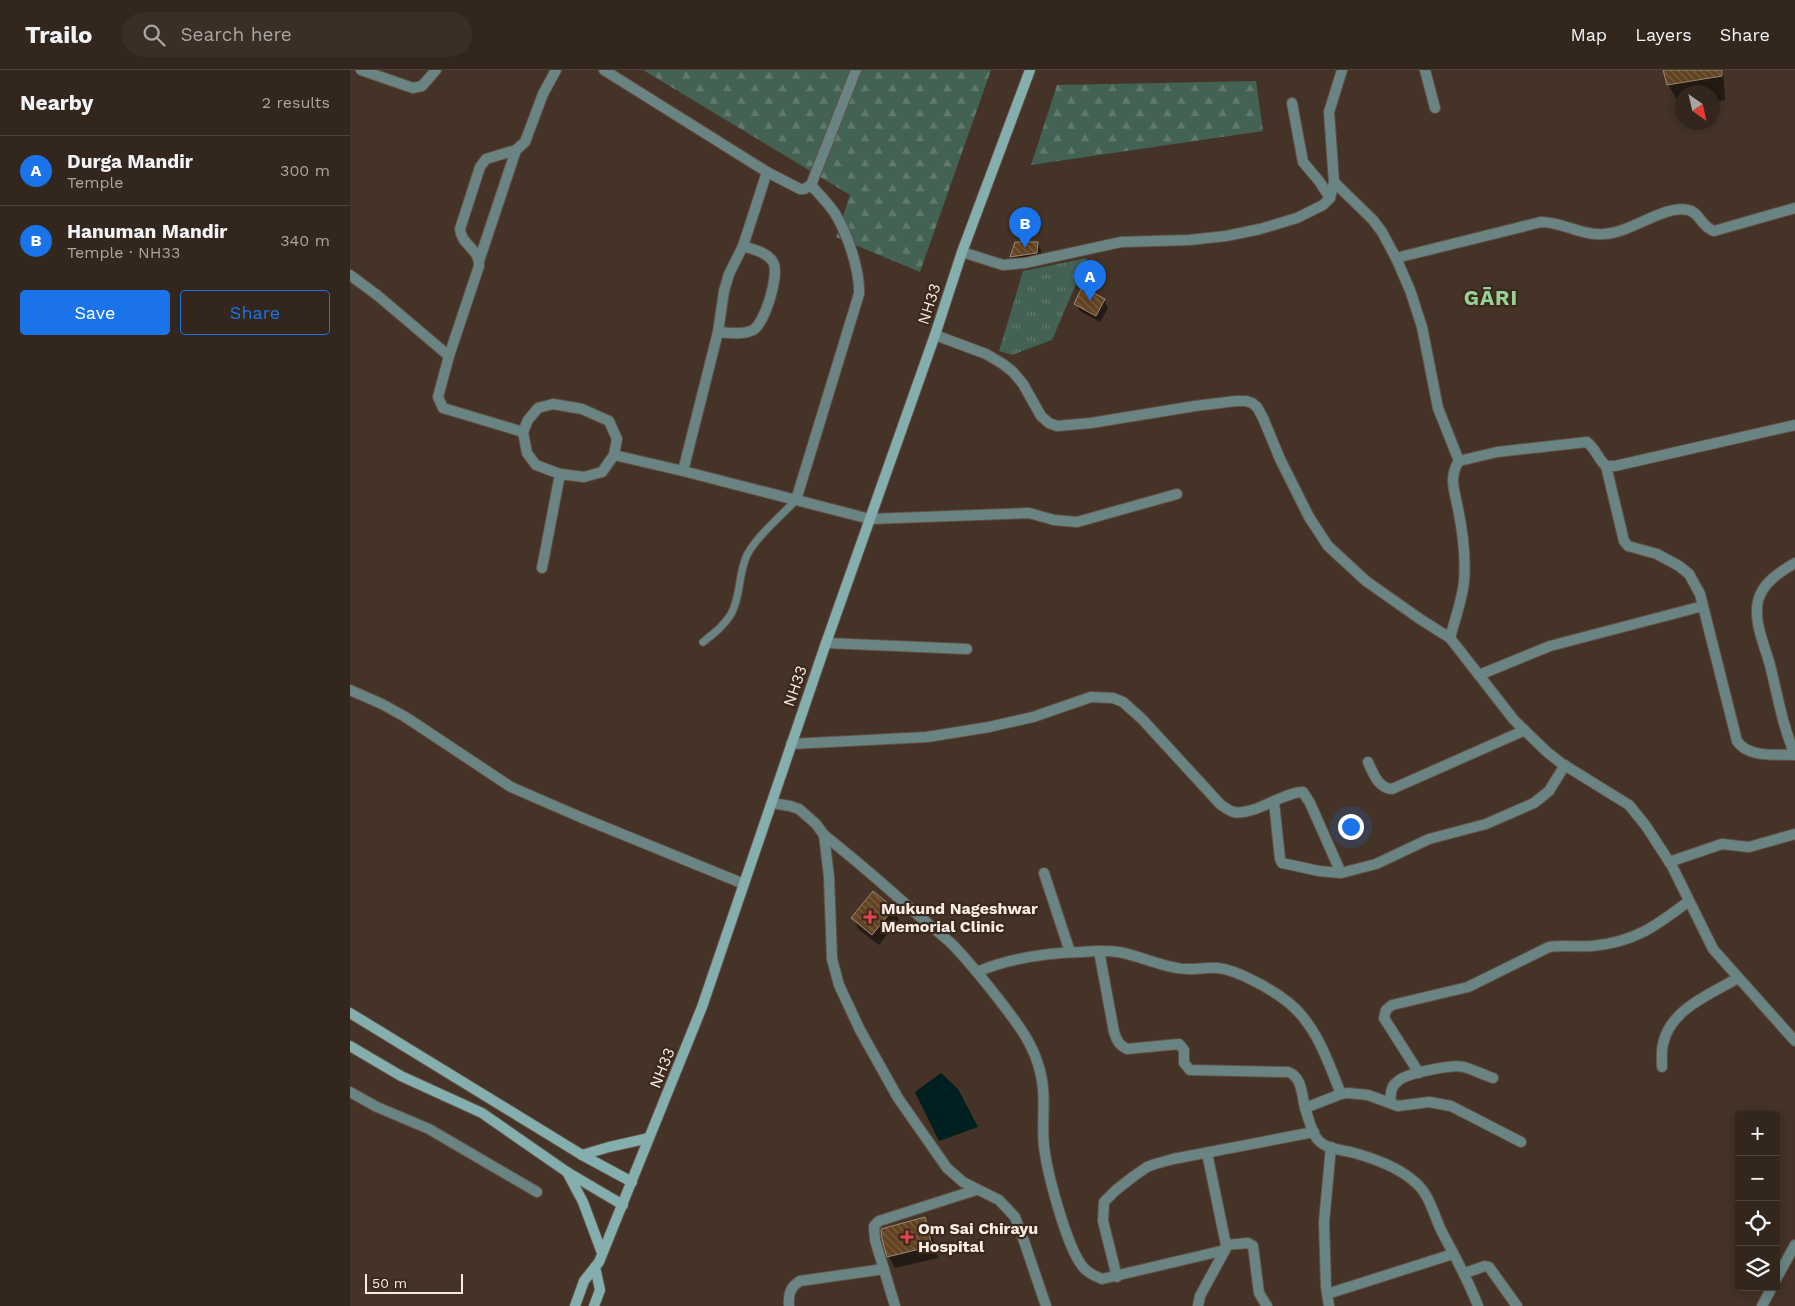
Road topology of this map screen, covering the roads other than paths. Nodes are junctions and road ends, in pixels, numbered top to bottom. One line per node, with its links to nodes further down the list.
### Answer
1 (361, 70): 2 (street)
2 (436, 70)
3 (556, 70): 11 (street)
4 (604, 70): 12 (street)
5 (856, 70): 14 (street)
6 (1030, 70): 18 (main road, NH33)
7 (1342, 70): 13 (street)
8 (1425, 70): 10 (street)
9 (1292, 102): 15 (street)
10 (1436, 108)
11 (516, 150): 20 (street); 20 (street)
12 (767, 172): 14 (street); 17 (street)
13 (1334, 182): 15 (street); 19 (street)
14 (810, 185): 33 (street)
15 (1330, 198): 18 (street)
16 (1795, 208): 19 (street)
17 (743, 246): 22 (street); 22 (street)
18 (962, 252): 23 (main road, NH33)
19 (1396, 258): 28 (street)
20 (479, 261): 24 (street)
21 (350, 275): 24 (street)
22 (718, 332): 30 (street)
23 (935, 335): 34 (main road, NH33); 38 (street)
24 (449, 356): 26 (street)
25 (1795, 425): 29 (street)
26 (523, 432): 27 (street); 31 (street)
27 (614, 455): 30 (street); 31 (street)
28 (1458, 461): 29 (street); 38 (street)
29 (1606, 466): 37 (street)
30 (683, 471): 33 (street)
31 (560, 474): 36 (street)
32 (1177, 494): 34 (street)
33 (796, 500): 34 (street); 39 (lane)
34 (870, 518): 40 (main road, NH33)
35 (1795, 563): 46 (street)
36 (542, 568)
37 (1703, 606): 42 (street); 46 (street)
38 (1450, 638): 42 (street)
39 (704, 642)
40 (826, 643): 41 (street); 45 (main road, NH33)
41 (967, 649)
42 (1479, 676): 44 (street)
43 (350, 690): 56 (street)
44 (1523, 731): 47 (street); 48 (street)
45 (791, 744): 49 (street); 50 (main road, NH33)
46 (1795, 755)
47 (1368, 762)
48 (1565, 766): 53 (street); 55 (street)
49 (1274, 802): 55 (street); 55 (street)
50 (772, 803): 51 (street); 56 (main road, NH33)
51 (824, 834): 60 (street); 80 (street)
52 (1795, 834): 53 (street)
53 (1669, 862): 57 (street)
54 (1044, 873): 59 (street)
55 (1341, 873)
56 (744, 884): 73 (main road, NH33)
57 (1689, 902): 61 (street); 66 (street)
58 (1099, 951): 59 (street); 69 (street); 71 (street)
59 (1070, 952): 60 (street)
60 (977, 972): 91 (street)
61 (1738, 978): 63 (street); 65 (street)
62 (350, 1013): 77 (main road)
63 (1795, 1041)
64 (350, 1046): 78 (main road)
65 (1662, 1067)
66 (1419, 1074): 67 (street); 70 (street)
67 (1493, 1078)
68 (350, 1092): 81 (street)
69 (1341, 1094): 70 (street); 71 (street)
70 (1390, 1103): 74 (street)
71 (1305, 1108): 72 (street)
72 (1314, 1132): 75 (street); 76 (street)
73 (649, 1138): 77 (main road); 79 (main road, NH33)
74 (1522, 1142)
75 (1332, 1148): 86 (street); 93 (street)
76 (1207, 1153): 84 (street); 91 (street)
77 (582, 1155): 79 (main road)
78 (567, 1172): 82 (main road); 85 (main road)
79 (632, 1182): 82 (main road, NH33)
80 (976, 1190): 88 (street); 98 (street)
81 (537, 1192)
82 (622, 1205): 85 (main road, NH33)
83 (1795, 1245): 89 (street)
84 (1226, 1248): 91 (street); 99 (street); 100 (street)
85 (602, 1253): 87 (main road, NH33)
86 (1453, 1254): 90 (street); 93 (street)
87 (595, 1266): 94 (main road, NH33); 95 (main road)
88 (884, 1269): 96 (street); 97 (street)
89 (1780, 1272)
90 (1464, 1273): 102 (street); 103 (street)
91 (1117, 1277)
92 (1770, 1291): 104 (street)
93 (1327, 1294): 101 (street)
94 (575, 1306)
95 (594, 1306)
96 (789, 1306)
97 (895, 1306)
98 (1046, 1306)
99 (1198, 1306)
100 (1268, 1306)
101 (1329, 1306)
102 (1478, 1306)
103 (1517, 1306)
104 (1762, 1306)

